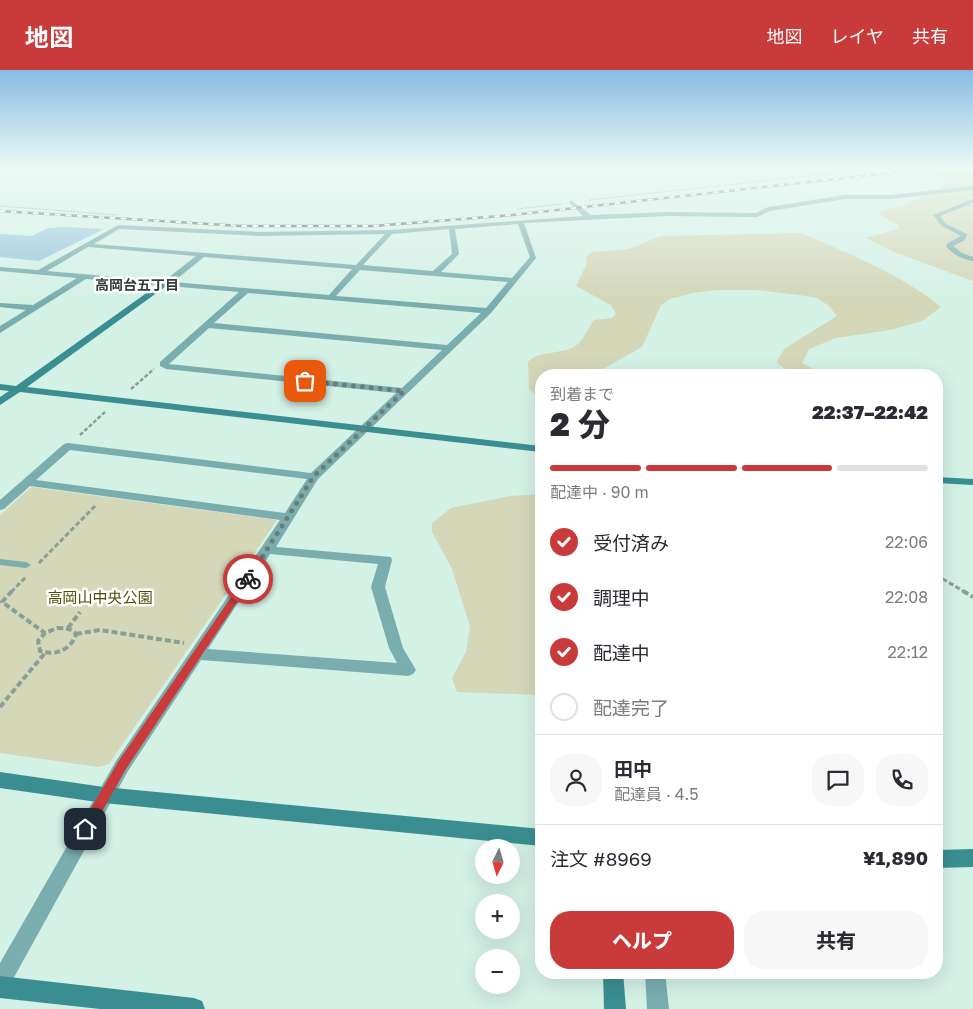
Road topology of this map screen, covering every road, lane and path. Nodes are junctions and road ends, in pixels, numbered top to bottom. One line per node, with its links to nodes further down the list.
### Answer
1 (66, 211): 5 (path)
2 (582, 211): 6 (street)
3 (765, 211): 6 (street)
4 (947, 211): 12 (street)
5 (123, 215)
6 (589, 217): 7 (street)
7 (520, 222): 8 (street); 18 (street)
8 (452, 228): 9 (street); 16 (street)
9 (390, 232): 10 (street); 13 (street)
10 (87, 245): 11 (street); 15 (street)
11 (202, 255): 13 (street); 19 (street)
12 (973, 259)
13 (358, 268): 16 (street); 21 (street)
14 (0, 269): 15 (street)
15 (40, 272): 17 (street)
16 (434, 274): 18 (street)
17 (85, 276): 19 (street); 23 (street)
18 (514, 280): 24 (street)
19 (164, 284): 20 (street); 30 (street)
20 (245, 291): 21 (street); 25 (street)
21 (330, 298): 24 (street)
22 (0, 305): 23 (street)
23 (35, 308): 26 (street)
24 (488, 311): 27 (street)
25 (207, 325): 27 (street); 28 (street)
26 (0, 330)
27 (450, 348): 31 (street)
28 (163, 364): 31 (street); 32 (path)
29 (0, 387): 30 (street)
30 (18, 389): 33 (street); 35 (street)
31 (404, 391): 35 (street)
32 (127, 393)
33 (0, 402)
34 (110, 408): 36 (path)
35 (363, 429): 37 (street); 38 (street)
36 (68, 446): 38 (street); 40 (street)
37 (535, 448)
38 (314, 476): 44 (street)
39 (943, 480): 41 (street)
40 (27, 482): 42 (street); 43 (street)
41 (973, 482)
42 (107, 493): 44 (street); 47 (path)
43 (0, 506)
44 (288, 517): 45 (street)
45 (267, 550): 56 (street); 56 (street)
46 (0, 562): 47 (lane)
47 (29, 569): 52 (path)
48 (943, 579): 49 (path)
49 (973, 597)
50 (80, 612): 51 (path)
51 (68, 628): 52 (path); 53 (path)
52 (45, 633): 55 (path)
53 (76, 634): 54 (path); 55 (path)
54 (186, 643)
55 (46, 653): 57 (path)
56 (197, 654): 59 (street)
57 (0, 707)
58 (0, 780): 59 (street)
59 (104, 795): 60 (street); 65 (street)
60 (535, 837)
61 (973, 858): 62 (street)
62 (943, 859)
63 (613, 979): 69 (street)
64 (656, 979): 70 (street)
65 (0, 983)
66 (0, 987): 67 (street)
67 (164, 1007): 68 (street)
68 (194, 1009)
69 (615, 1009)
70 (658, 1009)

